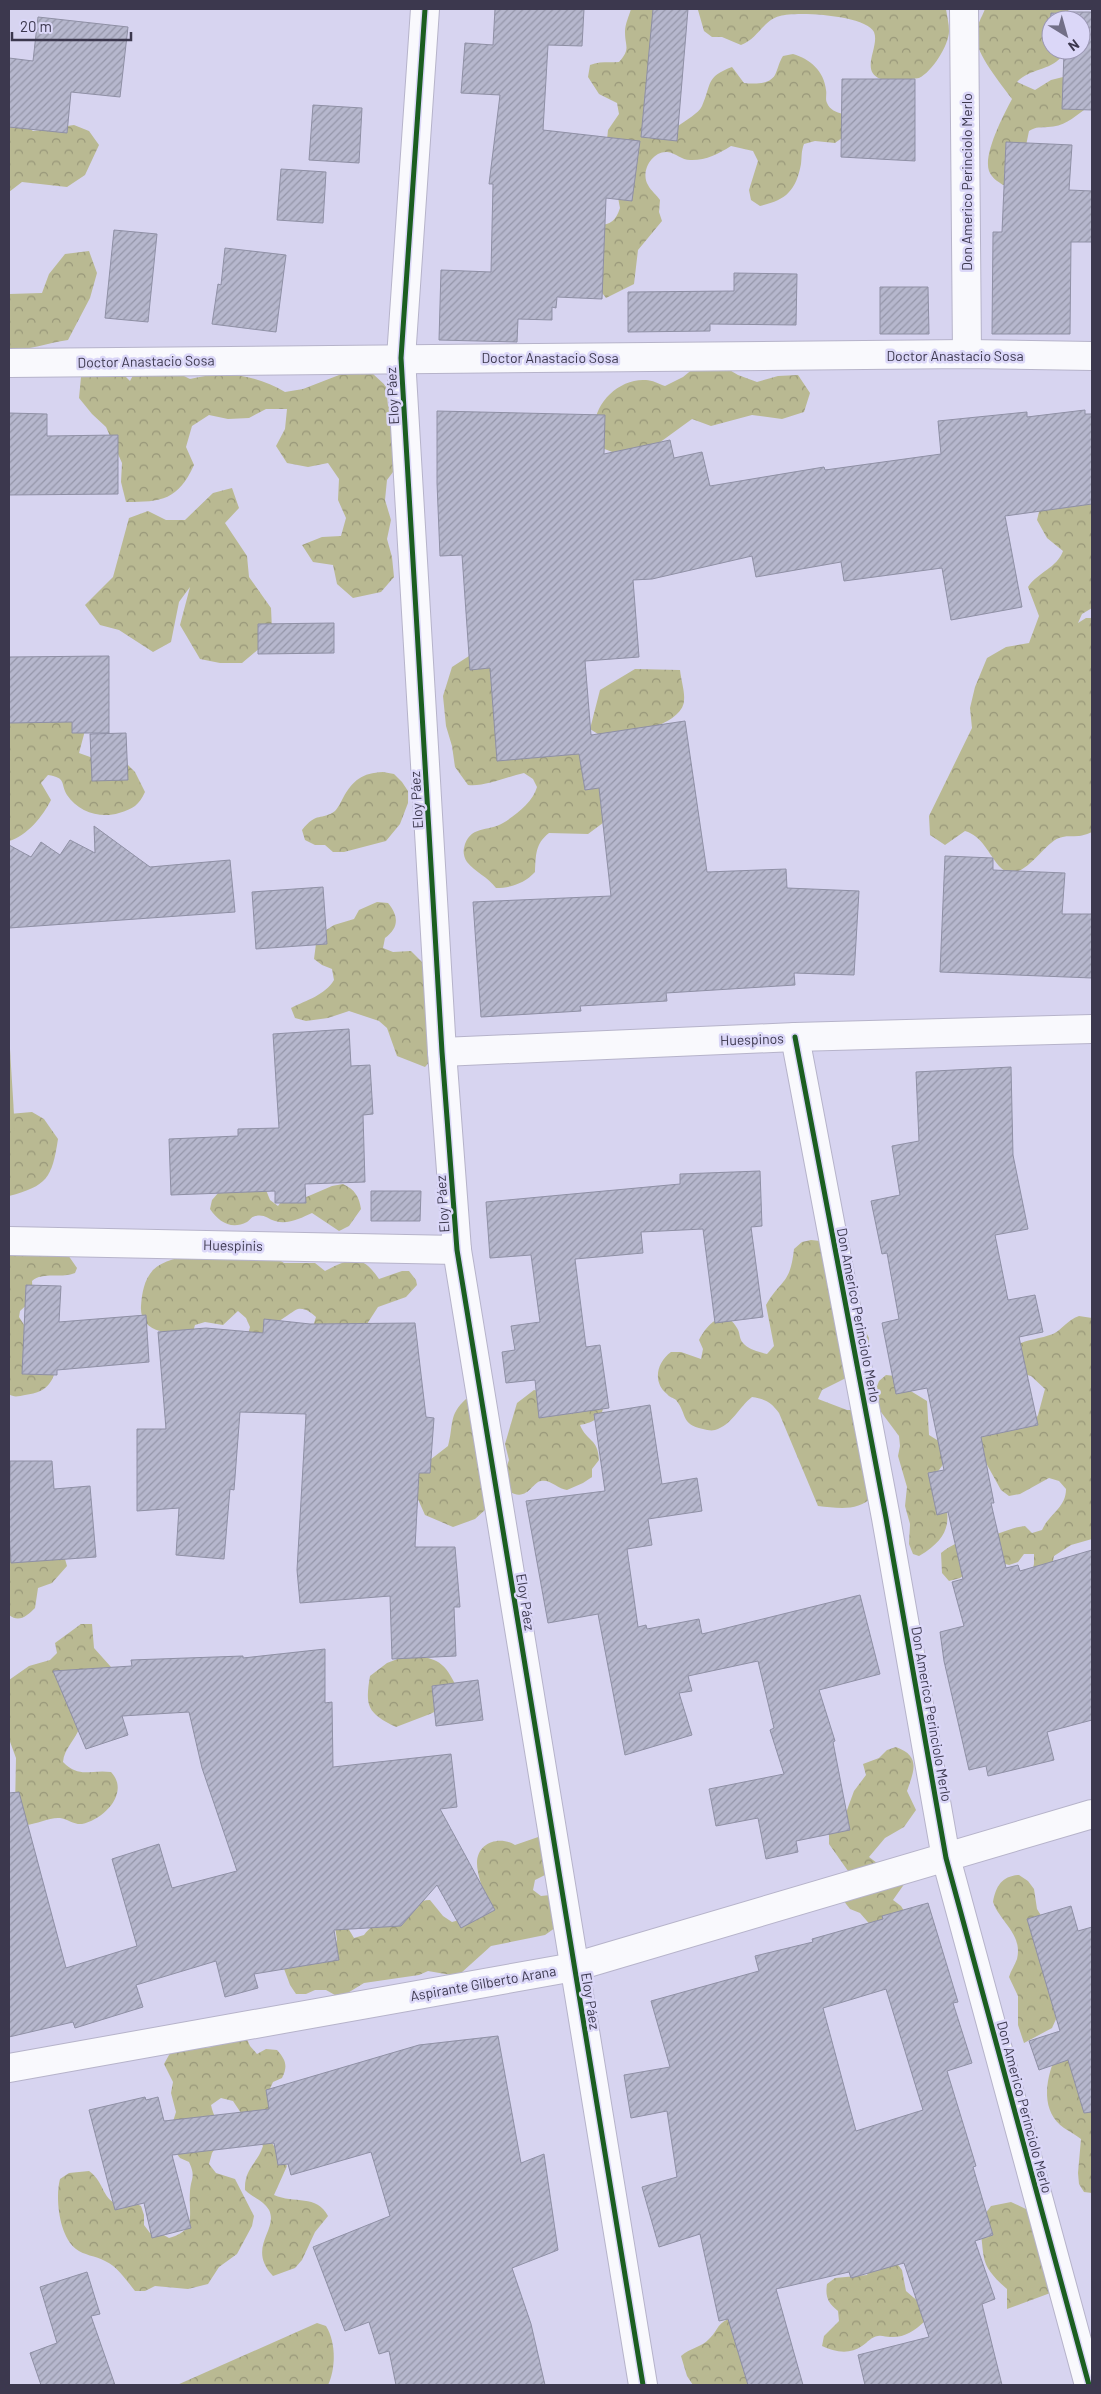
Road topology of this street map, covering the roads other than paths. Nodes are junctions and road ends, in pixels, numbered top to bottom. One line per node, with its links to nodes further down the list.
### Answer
1 (424, 9): 5 (street, Eloy Páez)
2 (964, 9): 3 (street, Don Americo Perinciolo Merlo)
3 (967, 354): 4 (street, Doctor Anastacio Sosa); 5 (street, Doctor Anastacio Sosa)
4 (1092, 356)
5 (401, 358): 6 (street, Doctor Anastacio Sosa); 9 (street, Eloy Páez)
6 (9, 363)
7 (1092, 1029): 8 (street, Huespinos)
8 (795, 1037): 9 (street, Huespinos); 13 (street, Don Americo Perinciolo Merlo)
9 (442, 1052): 11 (street, Eloy Páez)
10 (9, 1241): 11 (street, Huespinis)
11 (457, 1250): 14 (street, Eloy Páez)
12 (1092, 1814): 13 (street, Aspirante Gilberto Arana)
13 (946, 1858): 14 (street, Aspirante Gilberto Arana); 17 (street, Don Americo Perinciolo Merlo)
14 (574, 1967): 15 (street, Aspirante Gilberto Arana); 16 (street, Eloy Páez)
15 (9, 2068)
16 (643, 2385)
17 (1088, 2385)

